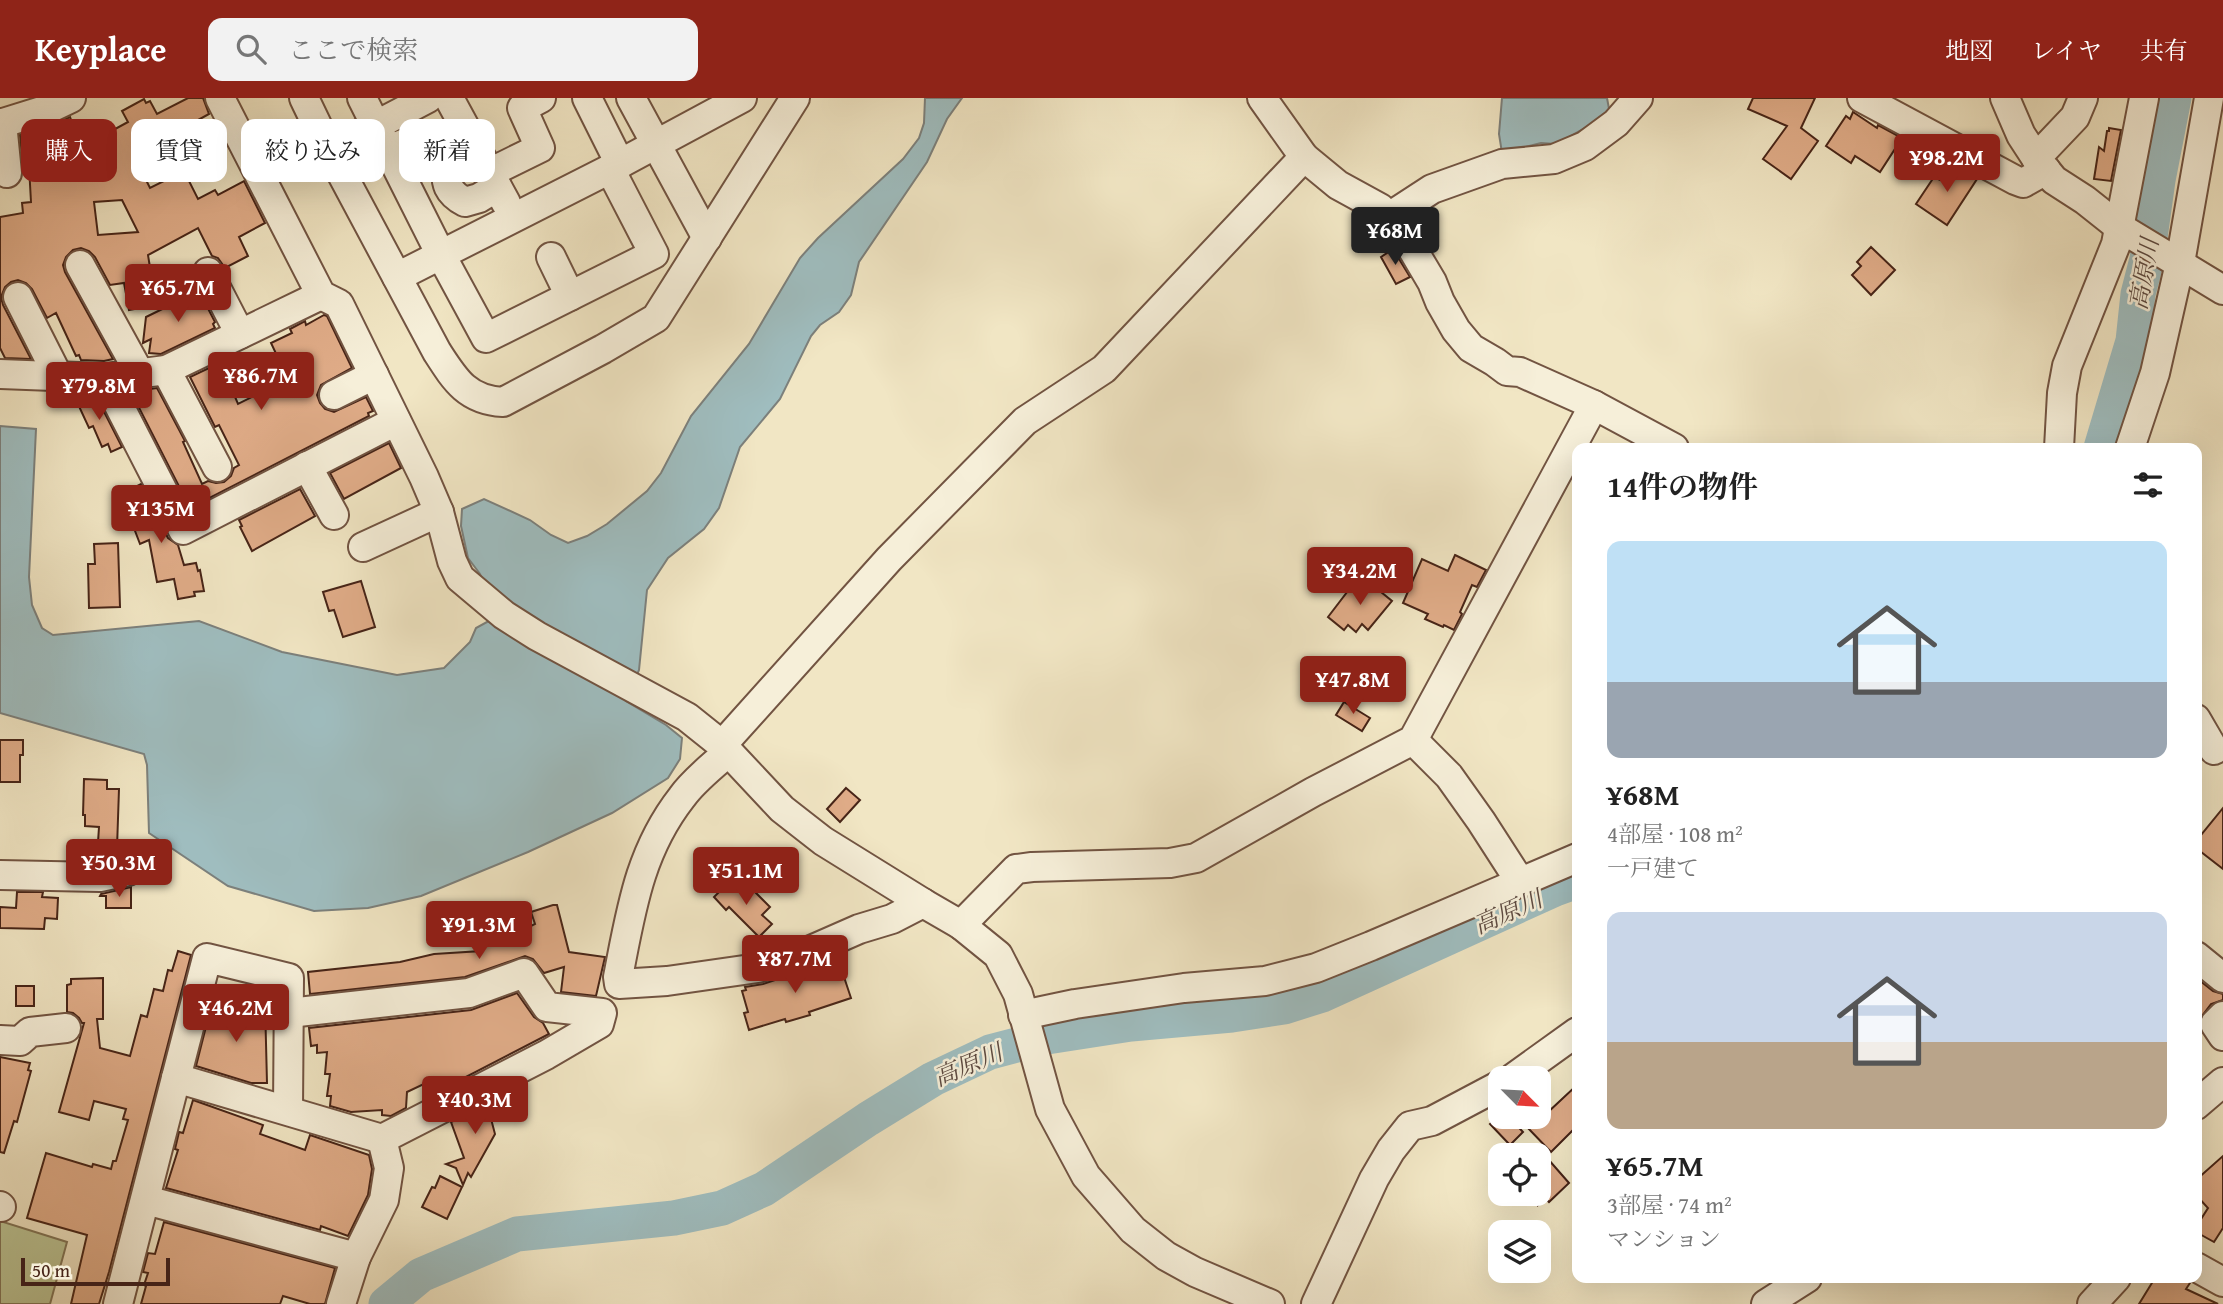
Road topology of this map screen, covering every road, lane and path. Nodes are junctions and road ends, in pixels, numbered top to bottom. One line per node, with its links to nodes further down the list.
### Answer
1 (71, 98): 24 (street)
2 (219, 98): 49 (street)
3 (304, 98): 20 (street)
4 (362, 98): 21 (street)
5 (428, 98): 23 (street)
6 (449, 98): 22 (street)
7 (541, 98): 33 (street)
8 (587, 98): 31 (street)
9 (631, 98): 26 (street)
10 (742, 98): 19 (street)
11 (795, 98): 41 (street)
12 (1262, 98): 29 (street)
13 (1638, 98): 39 (street)
14 (1862, 98): 30 (street)
15 (2005, 98): 30 (street)
16 (2083, 98): 30 (street)
17 (2144, 98): 40 (street)
18 (2209, 98): 44 (street)
19 (712, 105): 26 (street)
20 (314, 119)
21 (373, 119)
22 (460, 119)
23 (385, 120)
24 (1, 123): 32 (street)
25 (385, 144): 28 (street)
26 (656, 144): 31 (street); 41 (street)
27 (399, 146): 28 (street)
28 (388, 150): 42 (street)
29 (1304, 156): 39 (street); 73 (street)
30 (2041, 164): 40 (street)
31 (615, 167): 38 (street); 50 (street)
32 (7, 173)
33 (495, 179)
34 (346, 182): 47 (street)
35 (447, 182): 36 (street)
36 (491, 182)
37 (494, 182): 38 (street)
38 (513, 217): 42 (street)
39 (1389, 217): 59 (street)
40 (2122, 228): 44 (street); 63 (street)
41 (707, 238): 47 (street)
42 (441, 254): 47 (street); 50 (street)
43 (551, 257): 50 (street)
44 (2178, 261): 48 (street); 64 (street)
45 (80, 265): 53 (street)
46 (208, 272): 52 (street)
47 (397, 277)
48 (2223, 290)
49 (321, 295): 52 (street); 55 (street)
50 (570, 296)
51 (18, 297): 56 (street)
52 (240, 334): 53 (street)
53 (153, 372): 57 (street); 67 (street)
54 (0, 374): 56 (street)
55 (374, 375): 58 (street); 60 (street)
56 (58, 376): 57 (street)
57 (105, 378): 66 (street)
58 (334, 395)
59 (1594, 405): 61 (street); 62 (street)
60 (396, 421): 66 (street); 68 (street)
61 (1573, 443)
62 (1665, 443)
63 (2059, 443)
64 (2132, 443)
65 (1572, 446): 72 (street)
66 (307, 466): 69 (street)
67 (218, 467)
68 (439, 512): 70 (street); 73 (street)
69 (334, 515)
70 (363, 547)
71 (2202, 732): 74 (street)
72 (1413, 740): 78 (street); 80 (street)
73 (725, 749): 79 (street); 83 (street)
74 (2211, 752)
75 (1571, 869): 78 (street)
76 (128, 871): 77 (street)
77 (0, 875)
78 (1521, 883): 86 (street)
79 (923, 903): 80 (street); 83 (street)
80 (961, 925): 86 (street)
81 (2202, 961): 82 (street)
82 (2223, 978)
83 (619, 984): 85 (street)
84 (289, 1013): 85 (street); 93 (street); 97 (street)
85 (602, 1013): 98 (street)
86 (1023, 1015): 107 (street)
87 (2223, 1016): 90 (street)
88 (66, 1028): 91 (street)
89 (1572, 1036): 92 (street)
90 (2223, 1036)
91 (0, 1040)
92 (1530, 1066)
93 (176, 1078): 97 (street); 99 (street)
94 (2223, 1082): 96 (street)
95 (1488, 1091): 108 (street)
96 (2202, 1100)
97 (288, 1110): 98 (street)
98 (382, 1139): 100 (street)
99 (146, 1200): 100 (street); 105 (street)
100 (356, 1257): 106 (street)
101 (2202, 1270): 102 (street)
102 (2223, 1282)
103 (1799, 1283): 109 (street)
104 (2111, 1283): 110 (street)
105 (118, 1304)
106 (341, 1304)
107 (1270, 1304)
108 (1316, 1304)
109 (1766, 1304)
110 (2092, 1304)

